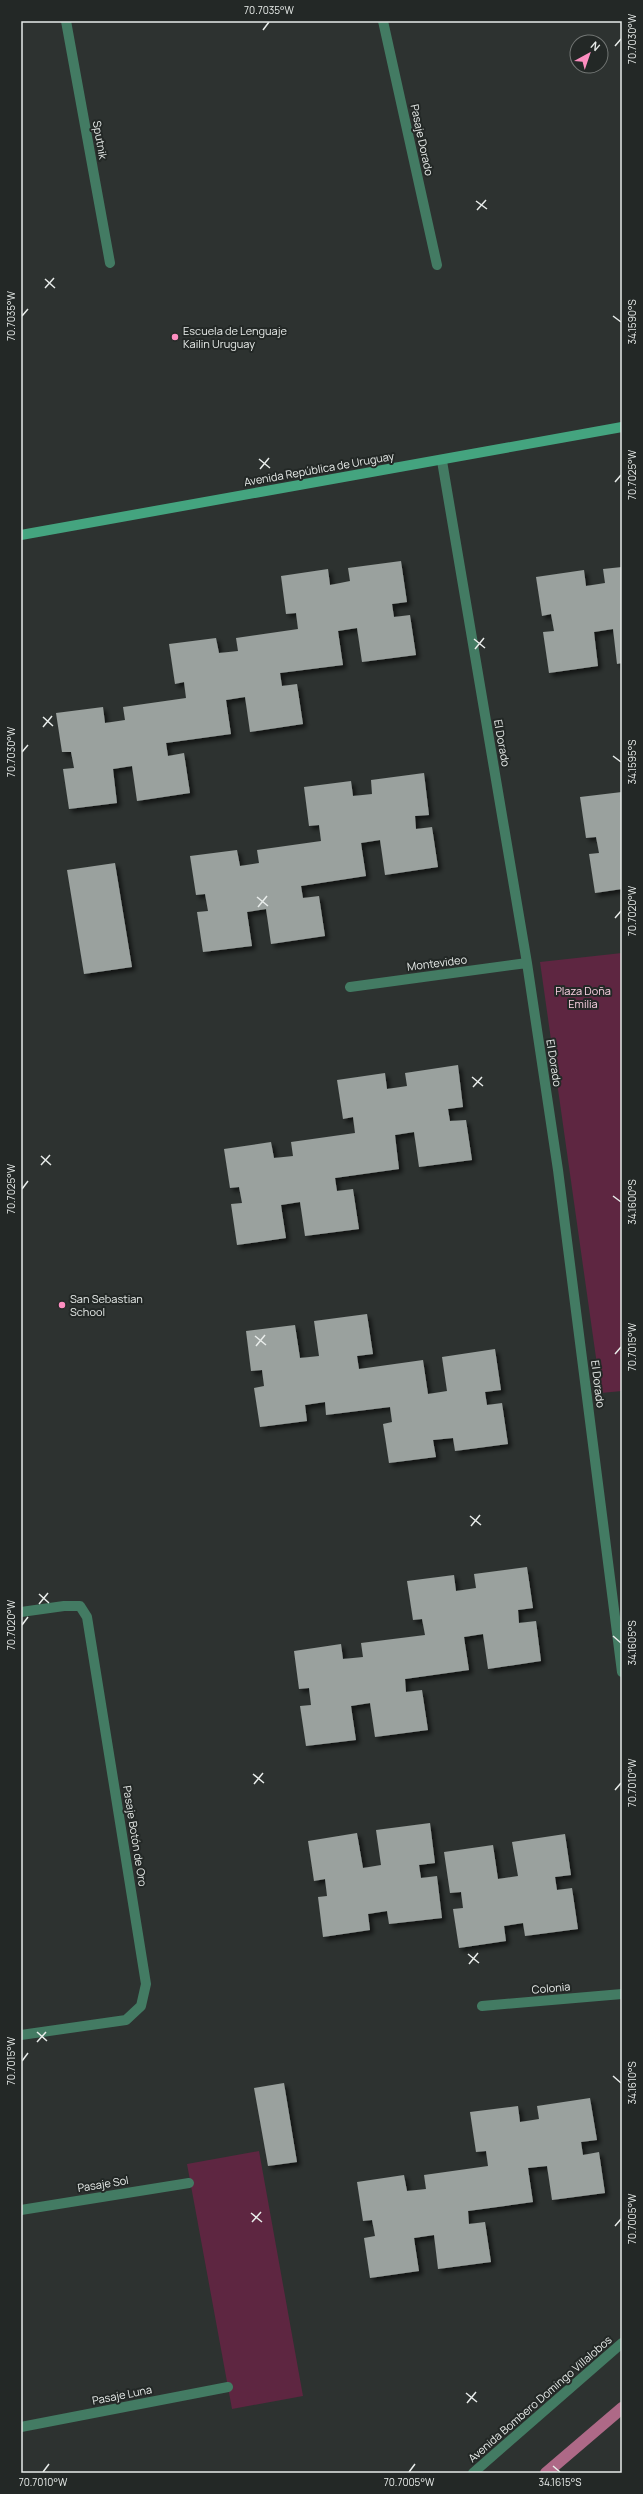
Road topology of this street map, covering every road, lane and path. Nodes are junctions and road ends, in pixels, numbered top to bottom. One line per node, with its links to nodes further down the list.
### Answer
1 (66, 21): 3 (street, Sputnik)
2 (383, 21): 4 (street, Pasaje Dorado)
3 (110, 263)
4 (437, 265)
5 (622, 427): 6 (street, Avenida República de Uruguay)
6 (442, 461): 7 (street, Avenida República de Uruguay); 8 (street, El Dorado)
7 (21, 535)
8 (527, 963): 9 (street, Montevideo); 11 (street, El Dorado)
9 (350, 987)
10 (21, 1612): 14 (street, Pasaje Botón de Oro)
11 (622, 1672)
12 (622, 1994): 13 (street, Colonia)
13 (482, 2006)
14 (21, 2035)
15 (190, 2183): 16 (street, Pasaje Sol)
16 (21, 2210)
17 (622, 2343): 20 (street, Avenida Bombero Domingo Villalobos)
18 (228, 2387): 19 (street, Pasaje Luna)
19 (21, 2427)
20 (473, 2473)

